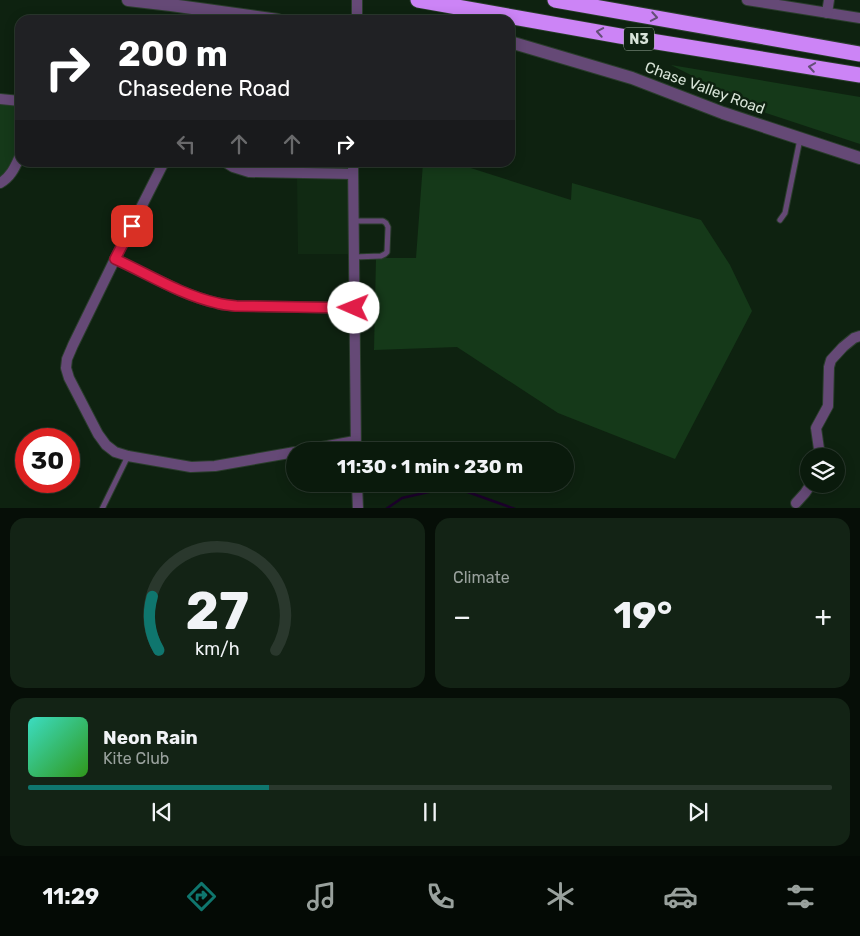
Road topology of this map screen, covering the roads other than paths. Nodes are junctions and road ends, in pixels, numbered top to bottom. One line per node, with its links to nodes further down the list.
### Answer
1 (128, 0): 8 (street)
2 (357, 0): 9 (street)
3 (418, 0): 10 (highway, N3, one-way to 3)
4 (555, 0): 14 (highway, N3, one-way to 14)
5 (747, 0): 7 (street)
6 (829, 0): 7 (street)
7 (826, 13): 12 (street)
8 (204, 15)
9 (357, 15)
10 (502, 15)
11 (515, 17): 15 (highway, N3, one-way to 11)
12 (860, 18)
13 (515, 43): 18 (street, Chase Valley Road)
14 (860, 54)
15 (860, 75)
16 (0, 99): 17 (street)
17 (15, 100)
18 (800, 139): 19 (street, Chase Valley Road); 26 (lane)
19 (860, 158)
20 (15, 167): 25 (street)
21 (161, 167): 29 (street)
22 (233, 167): 24 (street)
23 (353, 167): 24 (street)
24 (353, 174): 27 (street)
25 (0, 183)
26 (780, 220)
27 (354, 221): 28 (street); 28 (lane)
28 (354, 257): 30 (street)
29 (115, 259): 30 (street); 35 (street)
30 (354, 308): 32 (street)
31 (860, 336): 33 (street)
32 (356, 442)
33 (819, 448)
34 (286, 454): 35 (street)
35 (128, 456): 39 (lane)
36 (357, 492): 40 (street)
37 (805, 493): 38 (street)
38 (796, 503)
39 (102, 508)
40 (358, 508)

